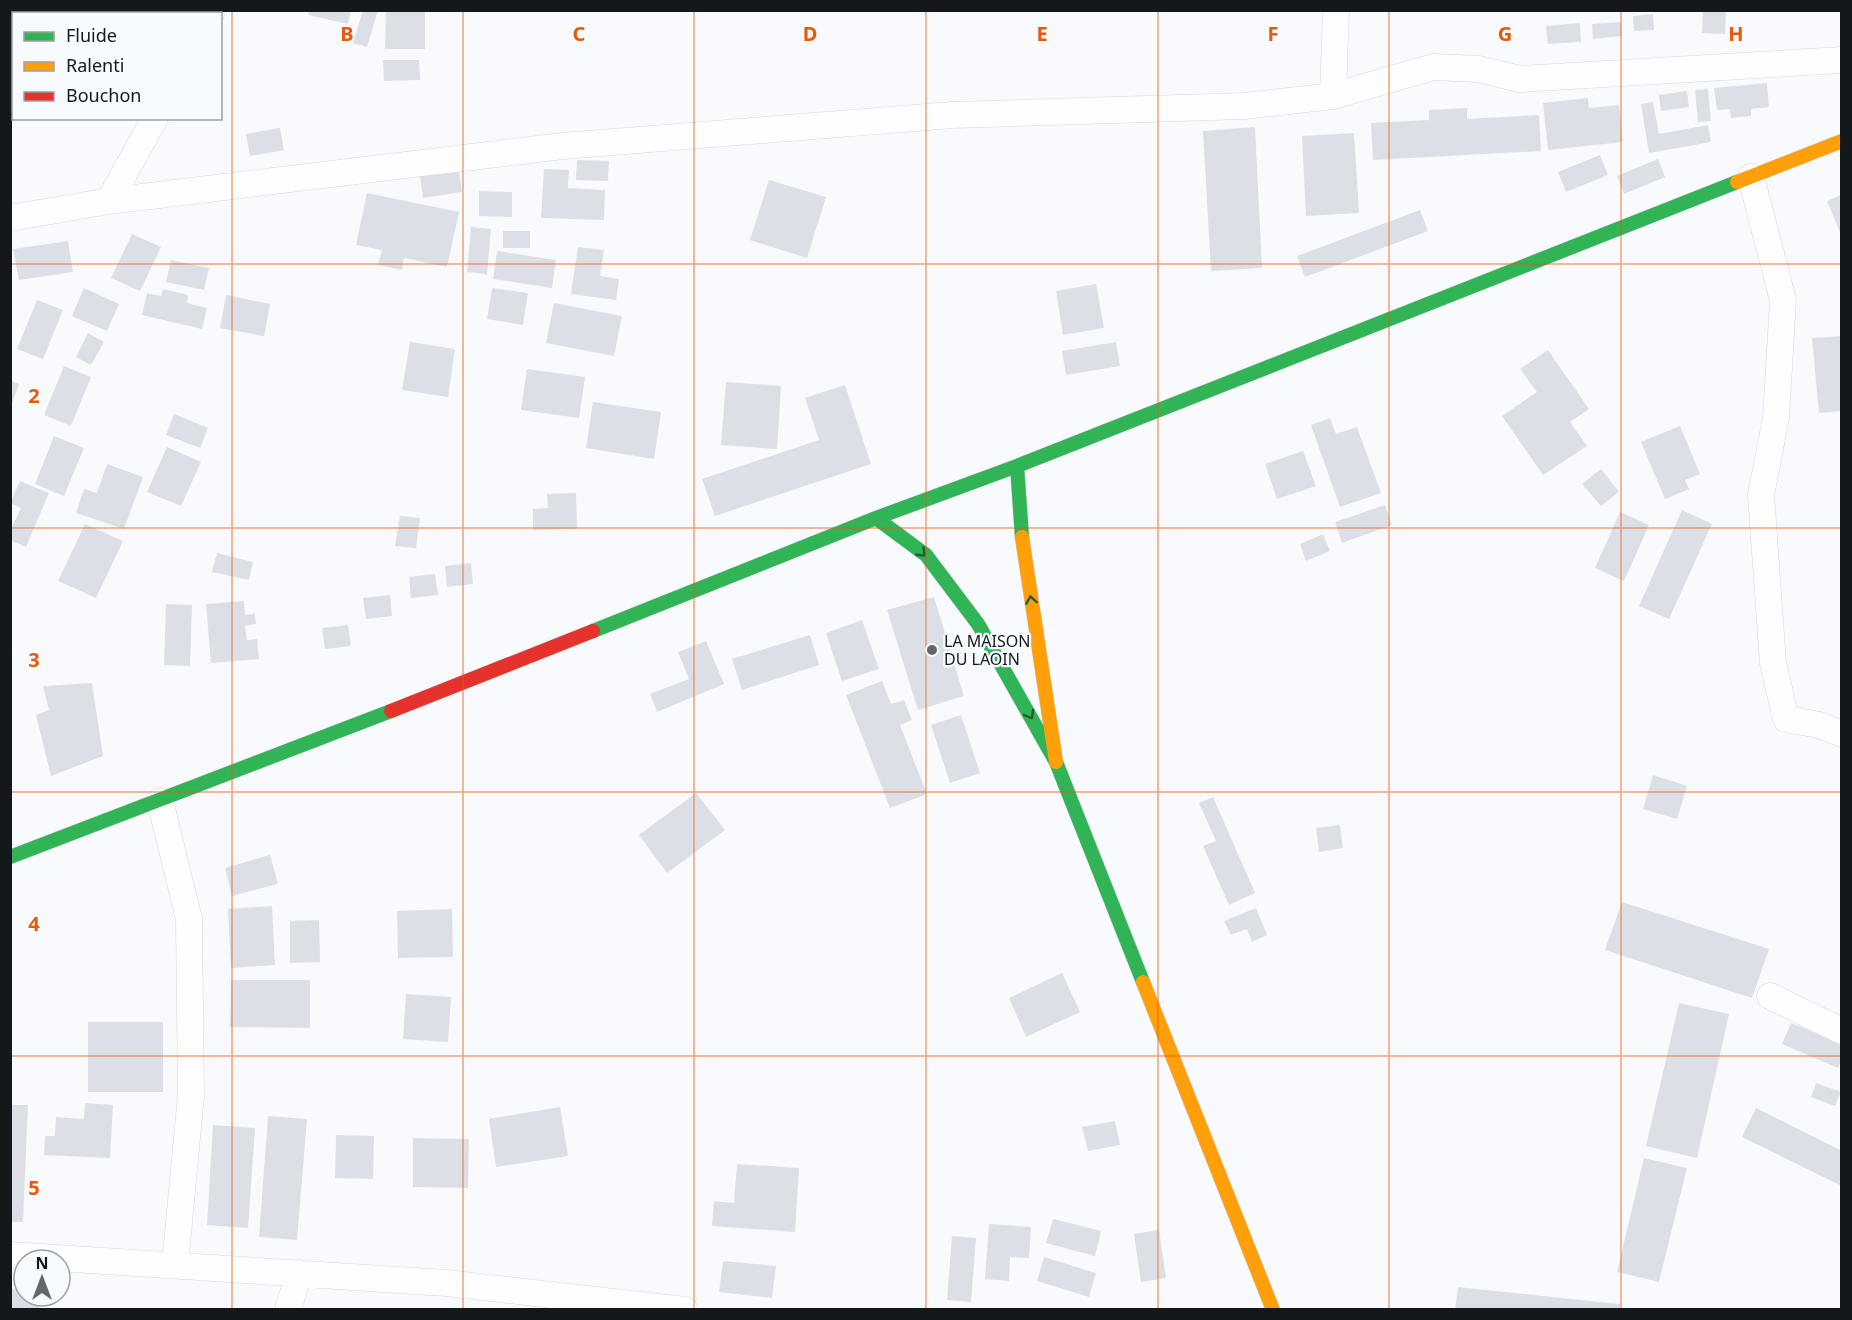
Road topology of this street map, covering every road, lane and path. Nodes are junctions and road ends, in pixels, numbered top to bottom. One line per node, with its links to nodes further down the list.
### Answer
1 (1336, 10): 3 (street)
2 (1842, 60): 3 (street)
3 (1333, 96): 7 (street)
4 (154, 120): 7 (street)
5 (1842, 141): 6 (main road)
6 (1751, 177): 9 (main road); 11 (street)
7 (109, 201): 8 (street)
8 (10, 218)
9 (1017, 466): 10 (main road); 12 (main road, one-way to 9)
10 (876, 518): 12 (main road, one-way to 12); 13 (main road)
11 (1842, 734)
12 (1056, 762): 22 (main road)
13 (160, 801): 14 (main road); 18 (street)
14 (10, 857)
15 (1770, 996): 16 (street)
16 (1842, 1031)
17 (10, 1255): 18 (street)
18 (176, 1265): 19 (street)
19 (299, 1273): 20 (street); 21 (street)
20 (288, 1310)
21 (685, 1310)
22 (1273, 1310)

